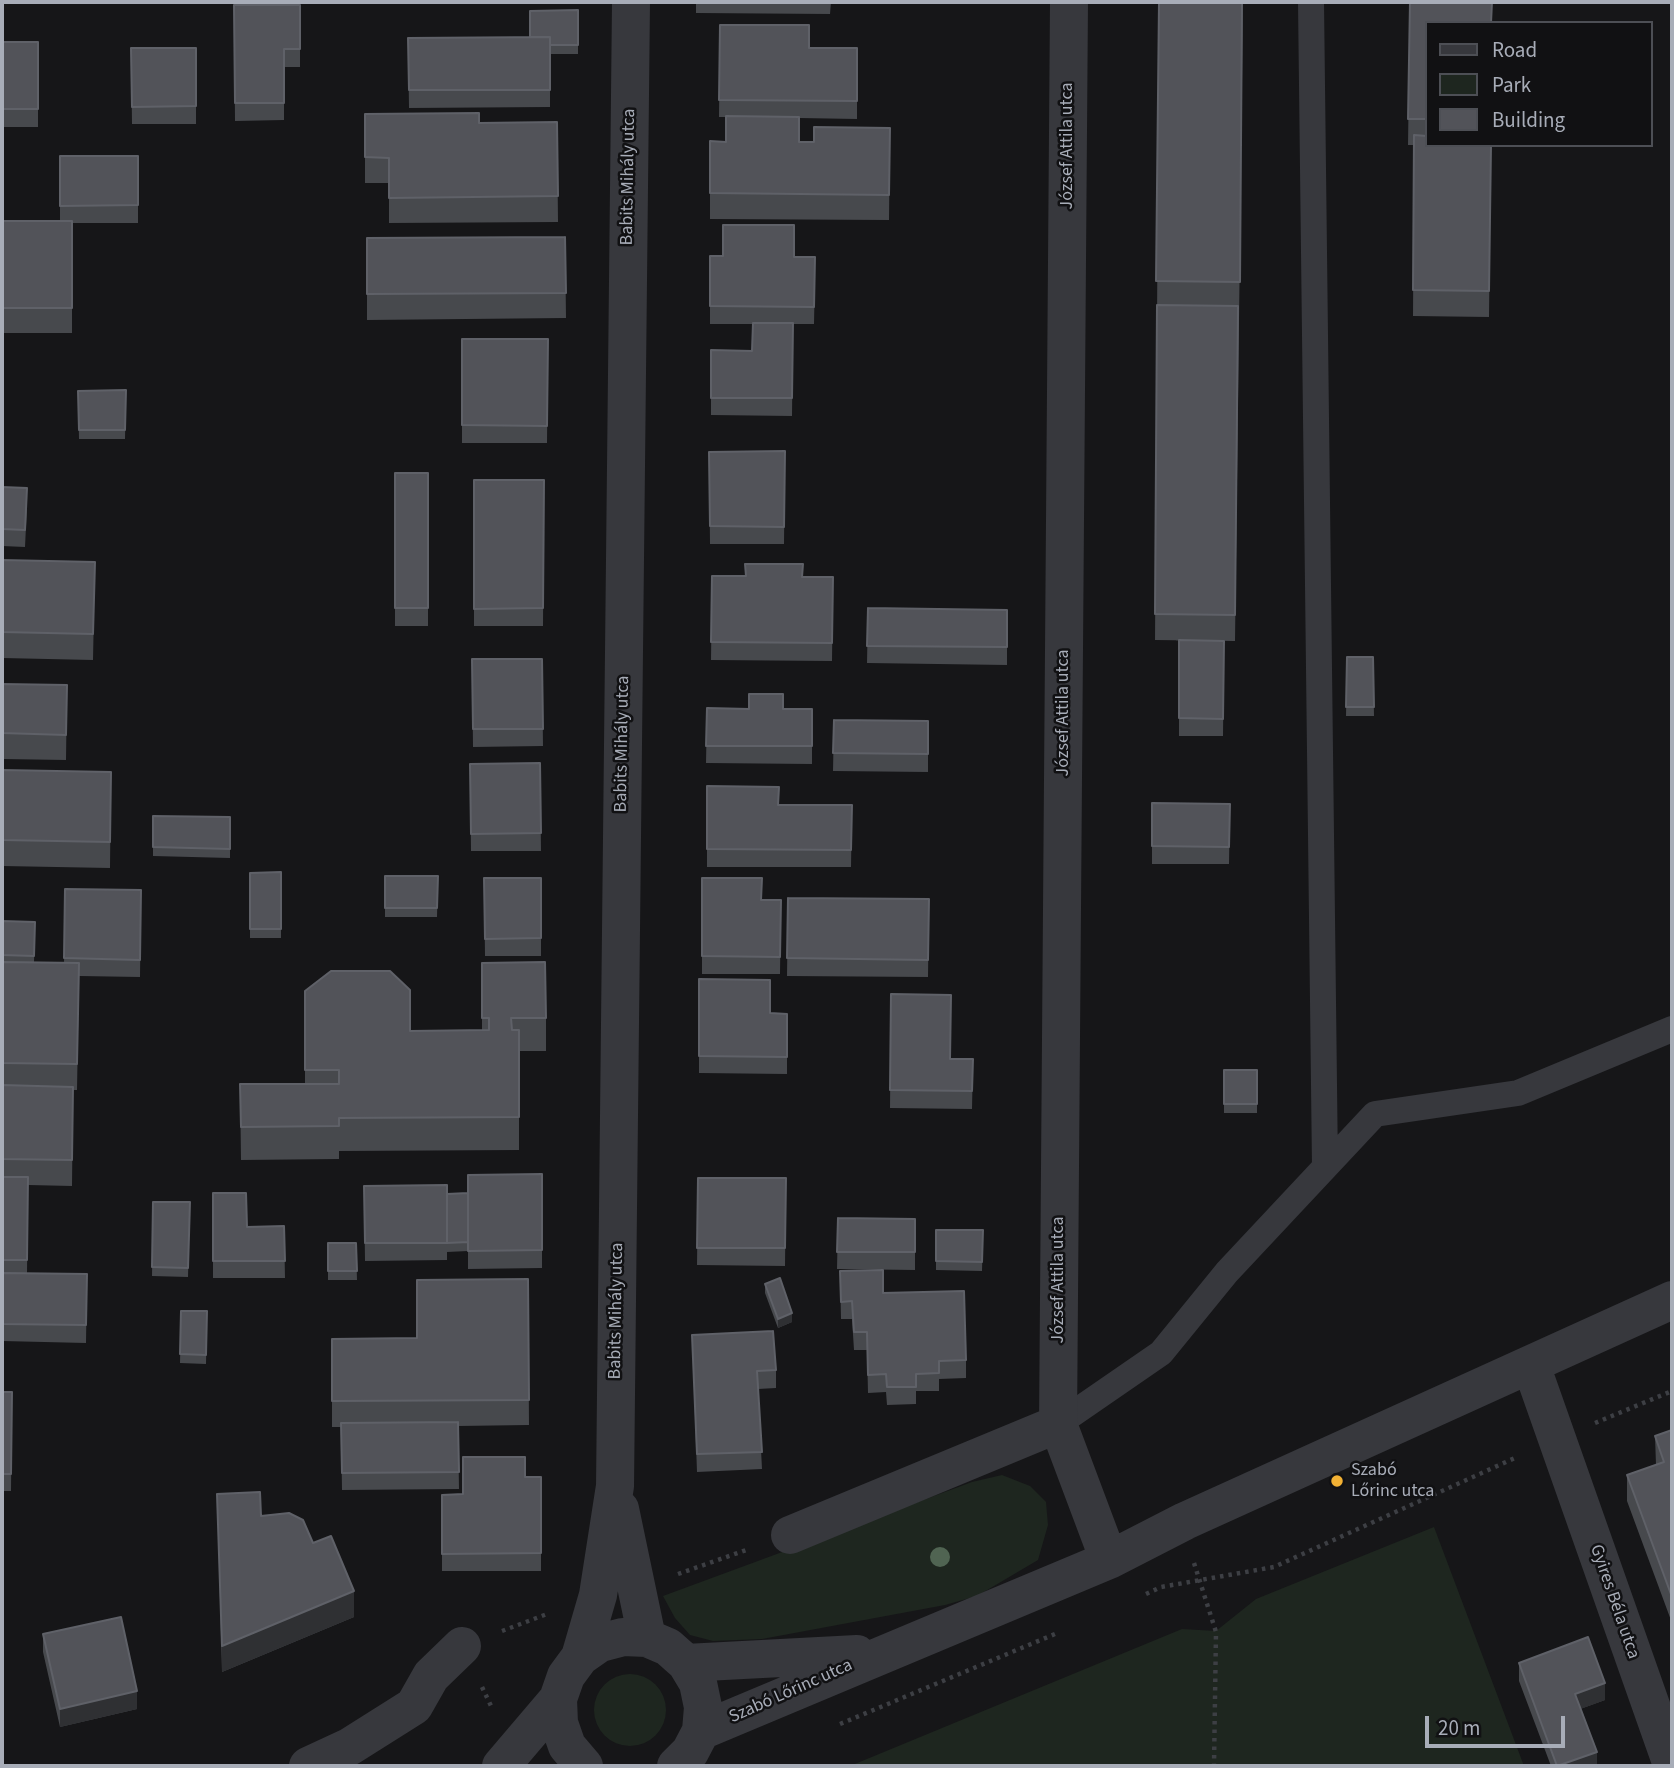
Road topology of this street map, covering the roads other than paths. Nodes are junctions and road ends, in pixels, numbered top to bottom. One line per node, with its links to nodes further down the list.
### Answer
1 (631, 2): 9 (street, Babits Mihály utca)
2 (1069, 2): 8 (street, József Attila utca)
3 (1311, 2): 5 (lane)
4 (1672, 1029): 5 (lane)
5 (1325, 1167): 8 (lane)
6 (1672, 1300): 7 (street, Szabó Lőrinc utca)
7 (1531, 1365): 11 (street, Szabó Lőrinc utca); 19 (street, Gyires Béla utca)
8 (1058, 1424): 10 (street); 11 (street)
9 (615, 1486): 12 (street, Babits Mihály utca); 15 (street, Babits Mihály utca)
10 (790, 1535)
11 (1109, 1560): 14 (street, Szabó Lőrinc utca)
12 (647, 1638): 15 (street); 16 (street)
13 (462, 1646): 20 (street)
14 (880, 1653): 16 (street, Szabó Lőrinc utca); 18 (street, Szabó Lőrinc utca)
15 (580, 1657): 17 (street, Babits Mihály utca)
16 (686, 1663): 18 (street)
17 (558, 1699): 21 (street); 22 (street)
18 (701, 1731): 23 (street)
19 (1672, 1765)
20 (308, 1766)
21 (501, 1766)
22 (584, 1766)
23 (676, 1766)

